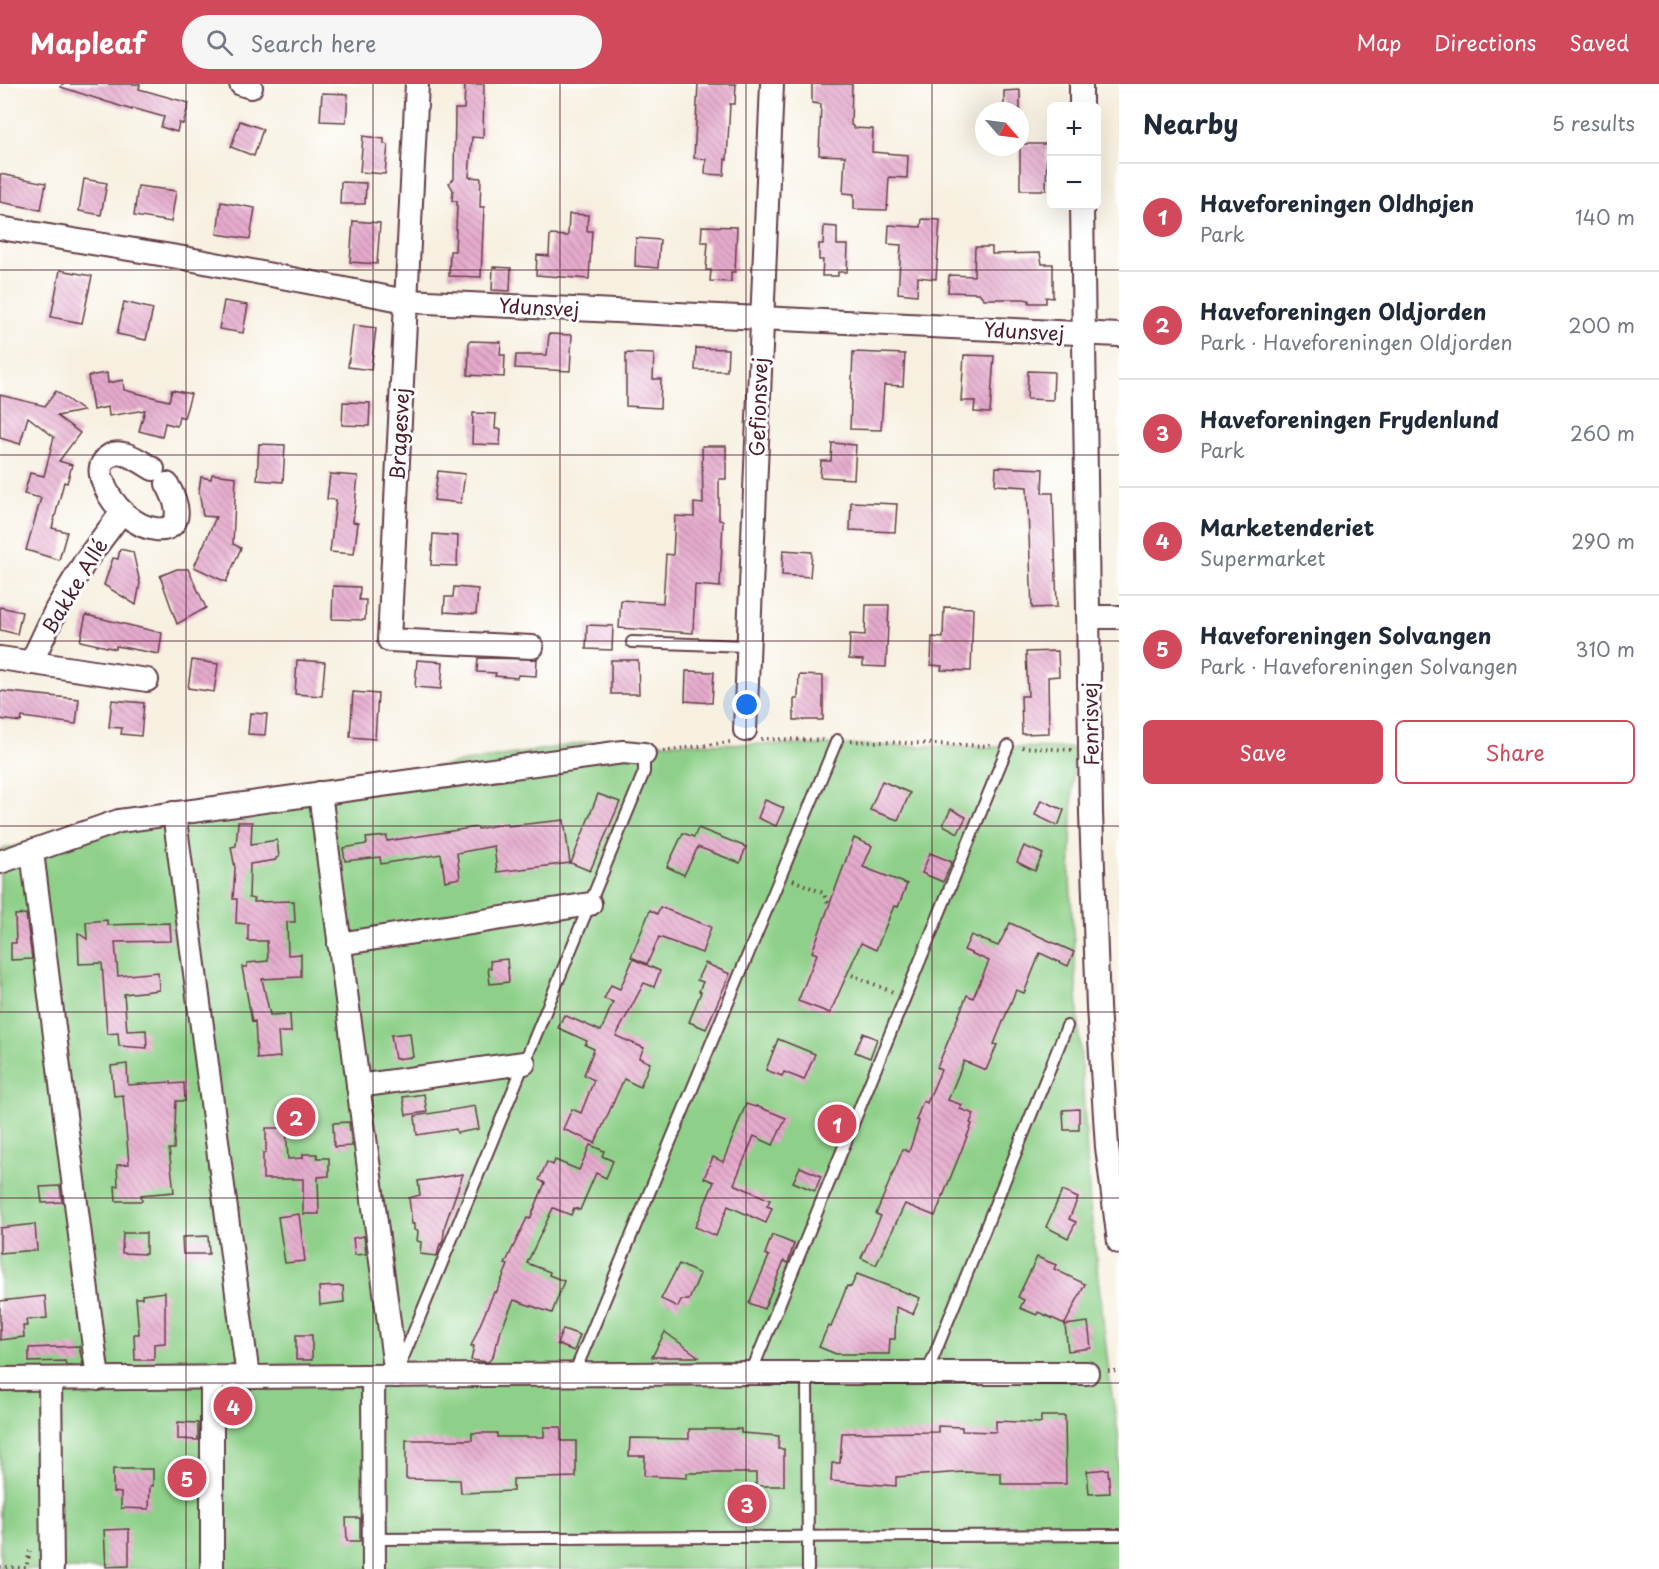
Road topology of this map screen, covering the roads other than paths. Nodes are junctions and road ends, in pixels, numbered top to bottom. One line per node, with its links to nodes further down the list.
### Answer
1 (417, 84): 7 (street, Bragesvej)
2 (772, 84): 8 (street, Gefionsvej)
3 (1081, 84): 4 (street)
4 (1081, 102)
5 (1082, 210): 9 (street, Fenrisvej)
6 (0, 228): 7 (street, Ydunsvej)
7 (406, 301): 8 (street, Ydunsvej); 16 (street, Bragesvej)
8 (762, 319): 9 (street, Ydunsvej); 15 (street, Gefionsvej)
9 (1083, 334): 10 (street, Ydunsvej); 12 (street, Fenrisvej)
10 (1119, 335)
11 (122, 512): 11 (street); 18 (street, Bakke Allé)
12 (1089, 617): 13 (street); 33 (street, Fenrisvej)
13 (1119, 617)
14 (632, 642): 15 (lane)
15 (747, 646): 20 (street, Gefionsvej)
16 (532, 647)
17 (0, 658): 18 (street, Bakke Allé)
18 (31, 663): 19 (street, Bakke Allé)
19 (147, 680)
20 (746, 737)
21 (837, 740): 39 (lane)
22 (1008, 746): 36 (lane)
23 (644, 754): 24 (street); 28 (lane)
24 (320, 793): 25 (street); 29 (street)
25 (174, 813): 26 (street); 42 (street)
26 (32, 852): 27 (street); 46 (street)
27 (0, 862)
28 (590, 904): 29 (street); 31 (lane)
29 (339, 944): 32 (street)
30 (1067, 1026): 38 (lane)
31 (524, 1063): 32 (street); 40 (lane)
32 (358, 1086): 40 (street)
33 (1113, 1146): 34 (street, Fenrisvej)
34 (1119, 1242)
35 (1096, 1372): 38 (street)
36 (751, 1373): 37 (street); 39 (street)
37 (807, 1373): 38 (street); 48 (lane)
38 (927, 1373)
39 (573, 1374): 40 (street)
40 (396, 1376): 43 (street)
41 (212, 1377): 42 (street); 46 (street); 51 (street)
42 (248, 1377): 43 (street)
43 (373, 1377): 49 (street)
44 (0, 1379): 45 (street)
45 (50, 1379): 46 (street); 50 (street)
46 (98, 1379)
47 (1119, 1535): 48 (lane)
48 (808, 1537): 49 (lane); 53 (lane)
49 (374, 1539): 52 (street)
50 (52, 1561)
51 (212, 1569)
52 (374, 1569)
53 (808, 1569)

